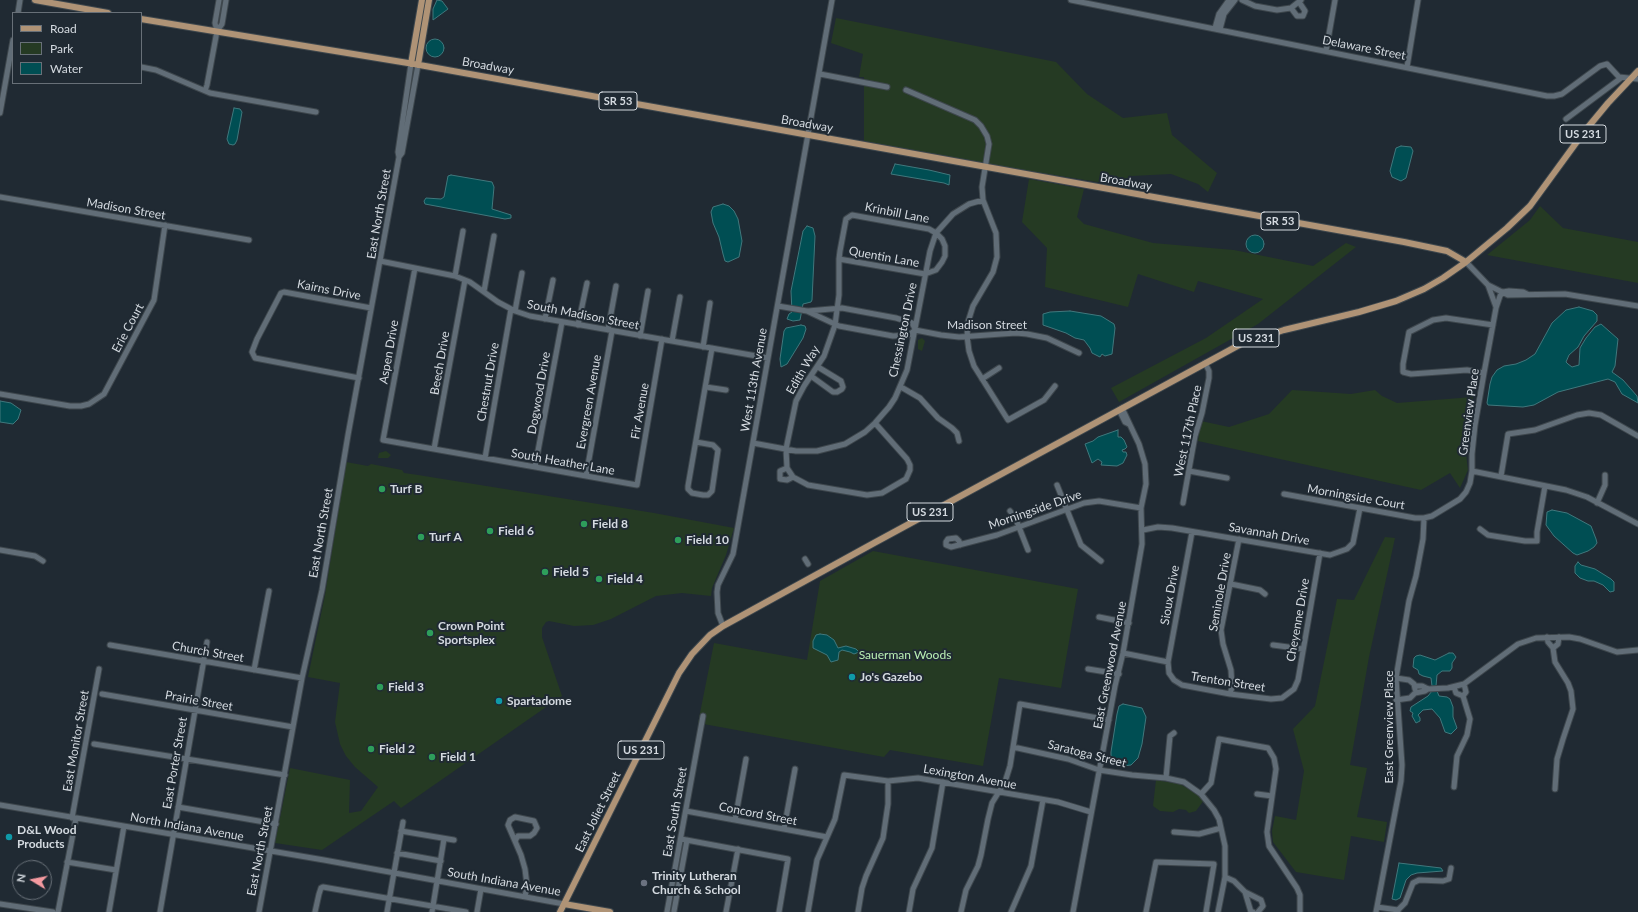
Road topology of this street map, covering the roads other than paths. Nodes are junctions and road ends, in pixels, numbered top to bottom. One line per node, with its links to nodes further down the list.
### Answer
1 (20, 0): 16 (street)
2 (35, 0): 17 (main road)
3 (219, 0): 20 (street)
4 (226, 0): 20 (street)
5 (422, 0): 23 (main road)
6 (429, 0): 23 (main road)
7 (832, 0): 27 (street, West 113th Avenue)
8 (1071, 0): 19 (street, Delaware Street)
9 (1229, 0): 19 (street)
10 (1235, 0): 19 (street)
11 (1242, 0): 15 (street)
12 (1335, 0): 22 (street)
13 (1418, 0): 25 (street)
14 (1300, 1): 15 (street); 15 (street)
15 (1291, 8)
16 (18, 12)
17 (102, 12)
18 (142, 19): 20 (main road, Broadway / SR 53)
19 (1217, 29): 22 (street, Delaware Street)
20 (217, 31): 23 (main road, Broadway / SR 53); 33 (street)
21 (12, 49): 35 (street)
22 (1326, 51): 25 (street, Delaware Street)
23 (415, 64): 37 (main road, Broadway / SR 53); 48 (street, East North Street)
24 (142, 67): 33 (street)
25 (1407, 67): 28 (street, Delaware Street)
26 (1638, 71): 29 (main road, US 231)
27 (820, 74): 31 (street); 37 (street, West 113th Avenue)
28 (1621, 78): 29 (street); 36 (street)
29 (1629, 79): 30 (street); 49 (main road, US 231)
30 (1638, 79)
31 (887, 87)
32 (906, 90): 38 (street)
33 (205, 92): 34 (street)
34 (316, 112)
35 (0, 113)
36 (1566, 119)
37 (808, 135): 38 (main road, Broadway / SR 53); 64 (street, West 113th Avenue)
38 (985, 167): 40 (street); 49 (main road, Broadway / SR 53)
39 (0, 197): 42 (street, Madison Street)
40 (982, 200): 44 (street, Chessington Drive); 79 (street)
41 (852, 215): 44 (street, Krinbill Lane); 47 (street, Edith Way)
42 (165, 226): 46 (street, Madison Street); 97 (street, Erie Court)
43 (463, 231): 53 (street)
44 (936, 233): 52 (street, Chessington Drive); 52 (street)
45 (494, 236): 59 (street)
46 (249, 240)
47 (839, 259): 52 (street, Quentin Lane); 67 (street, Edith Way)
48 (380, 261): 50 (street, South Madison Street); 66 (street, East North Street)
49 (1466, 262): 57 (street); 86 (main road, US 231)
50 (415, 268): 53 (street, South Madison Street); 101 (street, Aspen Drive)
51 (522, 273): 69 (street, Chestnut Drive)
52 (925, 274): 77 (street, Chessington Drive)
53 (455, 276): 54 (street, South Madison Street)
54 (465, 280): 59 (street, South Madison Street); 105 (street, Beech Drive)
55 (553, 280): 71 (street)
56 (587, 283): 73 (street)
57 (1488, 285): 61 (street); 68 (street, Greenview Place)
58 (616, 286): 76 (street, Evergreen Avenue)
59 (484, 291): 69 (street, South Madison Street)
60 (648, 291): 78 (street)
61 (1504, 292): 65 (street); 68 (street, Greenview Place)
62 (680, 297): 81 (street)
63 (710, 303): 82 (street)
64 (778, 306): 70 (street, Madison Street); 85 (street, West 113th Avenue)
65 (1638, 306)
66 (372, 308): 91 (street, East North Street); 91 (street, Kairns Drive)
67 (838, 308): 70 (street, Madison Street); 74 (street, Edith Way); 77 (street, Madison Street)
68 (1496, 308): 75 (street, Greenview Place)
69 (513, 310): 71 (street, South Madison Street); 107 (street, Chestnut Drive)
70 (805, 310): 74 (street, Madison Street)
71 (545, 319): 72 (street, South Madison Street)
72 (562, 322): 73 (street, South Madison Street); 108 (street, Dogwood Drive)
73 (578, 325): 76 (street, South Madison Street)
74 (835, 325): 77 (street, Madison Street); 87 (street, Edith Way)
75 (1493, 325): 89 (street, Greenview Place); 89 (street)
76 (610, 330): 78 (street, South Madison Street); 113 (street, Evergreen Avenue)
77 (915, 330): 79 (street, Madison Street); 95 (street, Chessington Drive)
78 (640, 336): 80 (street, South Madison Street)
79 (967, 336): 84 (street, Madison Street); 92 (street)
80 (662, 340): 81 (street, South Madison Street); 117 (street, Fir Avenue)
81 (672, 341): 82 (street, South Madison Street)
82 (702, 346): 83 (street, South Madison Street)
83 (712, 348): 85 (street, South Madison Street); 94 (street)
84 (1079, 353)
85 (768, 358): 104 (street, West 113th Avenue)
86 (1205, 363): 98 (main road, US 231); 110 (street, West 117th Place)
87 (818, 367): 90 (street, Edith Way); 90 (street)
88 (999, 368): 92 (street)
89 (1484, 373): 111 (street, Greenview Place)
90 (811, 376): 106 (street, Edith Way)
91 (359, 378): 163 (street, East North Street)
92 (982, 379): 93 (street)
93 (1055, 386)
94 (706, 387): 96 (street); 103 (street)
95 (900, 387): 99 (street, Chessington Drive); 102 (street)
96 (726, 390)
97 (0, 394)
98 (1121, 409): 123 (street, East Greenwood Avenue); 147 (main road, US 231)
99 (875, 424): 106 (street, Chessington Drive); 114 (street, Edith Way)
100 (1638, 436): 115 (street)
101 (384, 440): 105 (street, South Heather Lane)
102 (958, 441)
103 (696, 442): 103 (street)
104 (753, 443): 106 (street, Chessington Drive); 147 (street, West 113th Avenue)
105 (434, 449): 107 (street, South Heather Lane)
106 (786, 449): 109 (street, Edith Way)
107 (485, 458): 108 (street, South Heather Lane)
108 (536, 467): 113 (street, South Heather Lane)
109 (788, 468): 114 (street, Edith Way); 114 (street, Edith Way)
110 (1189, 471): 116 (street); 121 (street, West 117th Place)
111 (1472, 471): 115 (street); 127 (street, Greenview Place)
112 (1605, 475): 122 (street)
113 (586, 476): 117 (street, South Heather Lane)
114 (793, 476)
115 (1501, 476): 119 (street)
116 (1227, 478)
117 (637, 485)
118 (1057, 485): 125 (street)
119 (1545, 486): 122 (street); 130 (street)
120 (1284, 494): 124 (street, Morningside Court)
121 (1183, 503)
122 (1597, 503): 128 (street)
123 (1141, 508): 125 (street, Morningside Drive); 131 (street, East Greenwood Avenue)
124 (1360, 508): 127 (street, Morningside Court); 137 (street, Savannah Drive)
125 (1066, 509): 129 (street, Morningside Drive); 140 (street)
126 (1010, 511): 129 (street)
127 (1424, 518): 164 (street, East Greenview Place)
128 (1638, 524)
129 (1020, 528): 134 (street, Morningside Drive); 136 (street)
130 (1480, 529)
131 (1143, 530): 132 (street, Savannah Drive); 146 (street, East Greenwood Avenue)
132 (1192, 532): 133 (street, Savannah Drive); 158 (street, Sioux Drive)
133 (1240, 539): 137 (street, Savannah Drive); 142 (street, Seminole Drive)
134 (960, 545)
135 (0, 550): 139 (street)
136 (1028, 550)
137 (1320, 553): 154 (street, Cheyenne Drive)
138 (805, 559): 141 (street)
139 (43, 561)
140 (1101, 561)
141 (808, 564)
142 (1231, 584): 144 (street); 172 (street, Seminole Drive)
143 (269, 591): 161 (street)
144 (1265, 594)
145 (1099, 617): 146 (street)
146 (1129, 623): 156 (street, East Greenwood Avenue)
147 (723, 626): 234 (main road, East Joliet Street / US 231)
148 (1547, 637): 149 (street); 153 (street); 165 (street)
149 (1559, 637): 153 (street); 155 (street)
150 (207, 642): 157 (street, East Porter Street)
151 (110, 645): 157 (street, Church Street)
152 (1273, 645): 154 (street)
153 (1553, 648): 191 (street)
154 (1303, 649): 168 (street, Cheyenne Drive)
155 (1638, 650)
156 (1123, 653): 158 (street); 162 (street, East Greenwood Avenue)
157 (204, 661): 161 (street, Church Street); 175 (street, East Porter Street)
158 (1168, 662): 172 (street, Trenton Street)
159 (99, 669): 201 (street, East Monitor Street)
160 (1088, 669): 162 (street)
161 (254, 670): 163 (street, Church Street)
162 (1119, 674): 177 (street, East Greenwood Avenue)
163 (302, 678): 178 (street, East North Street)
164 (1396, 678): 166 (street); 174 (street, East Greenview Place)
165 (1464, 684): 167 (street); 173 (street)
166 (1415, 686): 169 (street); 170 (street)
167 (1454, 687): 169 (street); 173 (street)
168 (1294, 689): 172 (street, Trenton Street)
169 (1428, 689): 170 (street)
170 (1415, 693): 174 (street)
171 (102, 694): 175 (street, Prairie Street)
172 (1230, 694)
173 (1463, 696): 190 (street)
174 (1396, 700): 237 (street, East Greenview Place)
175 (195, 710): 178 (street, Prairie Street); 182 (street, East Porter Street)
176 (703, 716): 199 (street, East South Street)
177 (1109, 720): 181 (street); 185 (street, East Greenwood Avenue)
178 (293, 727): 186 (street, East North Street)
179 (1174, 733): 187 (street)
180 (94, 744): 182 (street)
181 (1013, 747): 185 (street, Saratoga Street); 192 (street)
182 (187, 758): 186 (street); 198 (street, East Porter Street)
183 (746, 759): 202 (street)
184 (795, 769): 207 (street)
185 (1100, 770): 187 (street, Saratoga Street); 200 (street, East Greenwood Avenue)
186 (285, 775): 204 (street, East North Street)
187 (1166, 778): 193 (street, Saratoga Street)
188 (888, 782): 189 (street, Lexington Avenue); 211 (street, Lexington Avenue); 258 (street)
189 (943, 782): 192 (street, Lexington Avenue); 259 (street)
190 (1454, 787)
191 (1555, 789)
192 (998, 792): 196 (street, Lexington Avenue); 260 (street)
193 (1201, 794): 195 (street); 206 (street, Saratoga Street)
194 (1257, 794): 195 (street)
195 (1272, 796): 268 (street)
196 (1043, 800): 200 (street, Lexington Avenue); 261 (street)
197 (0, 805): 201 (street, North Indiana Avenue)
198 (178, 807): 204 (street); 210 (street, East Porter Street)
199 (686, 811): 202 (street, Concord Street); 213 (street, East South Street)
200 (1091, 812): 262 (street, East Greenwood Avenue)
201 (74, 818): 205 (street, North Indiana Avenue); 221 (street, East Monitor Street)
202 (735, 820): 207 (street, Concord Street)
203 (403, 822): 208 (street)
204 (276, 824): 218 (street, East North Street)
205 (124, 826): 210 (street, North Indiana Avenue); 225 (street)
206 (1221, 828): 209 (street); 222 (street, Saratoga Street)
207 (784, 829): 211 (street, Concord Street)
208 (401, 831): 212 (street); 219 (street)
209 (1174, 832)
210 (173, 835): 218 (street, North Indiana Avenue); 245 (street, East Porter Street)
211 (827, 837): 257 (street)
212 (444, 839): 214 (street); 220 (street)
213 (681, 839): 215 (street); 238 (street, East South Street)
214 (454, 840)
215 (687, 840): 217 (street); 239 (street)
216 (515, 841): 216 (street); 231 (street)
217 (738, 849): 255 (street); 256 (street)
218 (271, 851): 226 (street, North Indiana Avenue); 246 (street, East North Street)
219 (397, 853): 220 (street); 226 (street)
220 (441, 861): 228 (street)
221 (67, 862): 225 (street); 243 (street, East Monitor Street)
222 (1225, 863): 223 (street); 227 (street, Saratoga Street)
223 (1214, 864): 263 (street); 264 (street)
224 (1451, 868): 240 (street)
225 (116, 870): 244 (street)
226 (394, 873): 228 (street, South Indiana Avenue); 232 (street)
227 (1225, 877): 230 (street); 265 (street, Saratoga Street)
228 (437, 881): 229 (street, South Indiana Avenue); 236 (street)
229 (481, 889): 231 (street, South Indiana Avenue); 251 (street)
230 (1245, 892): 266 (street); 267 (street)
231 (525, 897): 234 (street, South Indiana Avenue)
232 (389, 898): 236 (street); 247 (street); 248 (street)
233 (0, 904): 235 (street)
234 (564, 904): 252 (main road, East Joliet Street / US 231); 253 (main road, South Indiana Avenue)
235 (8, 905): 241 (street); 242 (street)
236 (433, 906): 249 (street); 250 (street)
237 (1376, 909): 240 (street)
238 (668, 911): 239 (street)
239 (674, 911): 254 (street)
240 (1398, 911)
241 (7, 912)
242 (53, 912)
243 (58, 912)
244 (109, 912)
245 (160, 912)
246 (259, 912)
247 (315, 912)
248 (387, 912)
249 (432, 912)
250 (466, 912)
251 (477, 912)
252 (560, 912)
253 (610, 912)
254 (681, 912)
255 (726, 912)
256 (779, 912)
257 (808, 912)
258 (858, 912)
259 (909, 912)
260 (961, 912)
261 (1011, 912)
262 (1073, 912)
263 (1146, 912)
264 (1206, 912)
265 (1218, 912)
266 (1253, 912)
267 (1258, 912)
268 (1300, 912)

